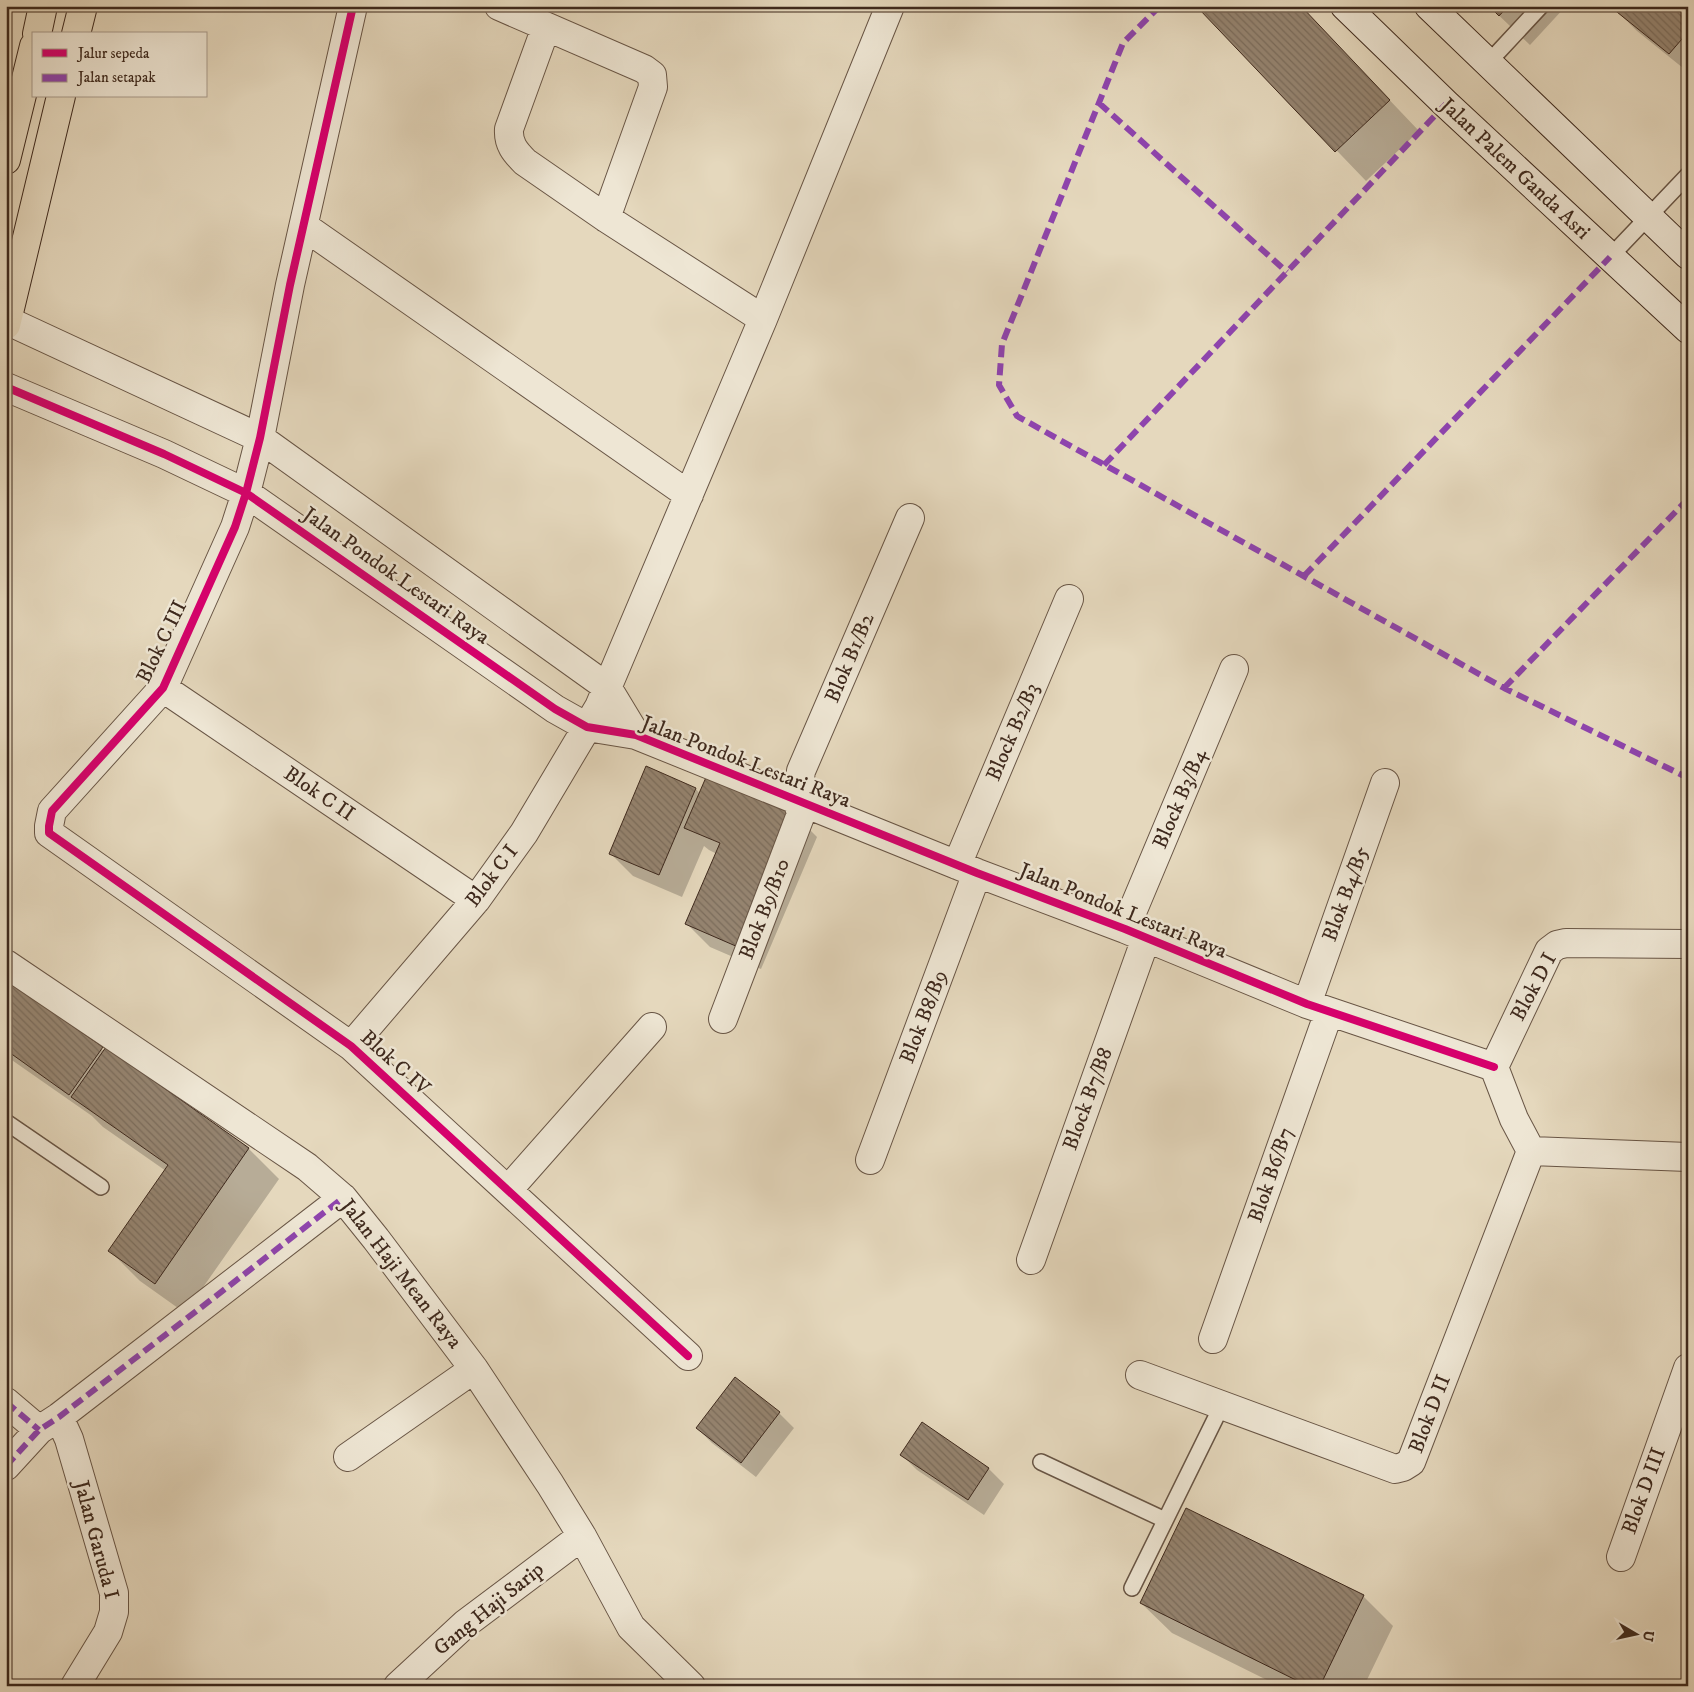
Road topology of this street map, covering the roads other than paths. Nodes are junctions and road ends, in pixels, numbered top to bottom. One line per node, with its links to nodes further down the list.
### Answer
1 (43, 6): 10 (main road)
2 (83, 6): 11 (main road)
3 (353, 6): 19 (street, Blok C III)
4 (499, 6): 9 (street)
5 (890, 6): 22 (street, Blok C I)
6 (1345, 6): 21 (street, Jalan Palem Ganda Asri)
7 (1429, 6): 13 (street)
8 (1541, 6): 13 (lane)
9 (546, 27): 18 (street); 18 (street)
10 (37, 32)
11 (76, 32)
12 (32, 54): 15 (main road)
13 (1488, 63): 17 (street)
14 (61, 98): 23 (main road)
15 (6, 160)
16 (1688, 175): 17 (lane)
17 (1648, 217): 20 (street); 21 (lane)
18 (606, 218): 22 (street)
19 (305, 227): 26 (street, Blok C III); 28 (street)
20 (1688, 255)
21 (1610, 257): 24 (street, Jalan Palem Ganda Asri)
22 (763, 319): 28 (street, Blok C I)
23 (7, 322): 26 (street, Jalan Pondok Lestari Raya)
24 (1688, 329)
25 (6, 387): 27 (street, Jalan Pondok Lestari Raya)
26 (260, 438): 27 (street, Blok C III); 32 (street, Jalan Pondok Lestari Raya)
27 (246, 493): 33 (street, Blok C III); 34 (street, Jalan Pondok Lestari Raya)
28 (689, 494): 32 (street, Blok C I)
29 (910, 518): 37 (street, Blok B1/B2)
30 (1069, 599): 39 (street, Block B2/B3)
31 (1234, 669): 41 (street, Block B3/B4)
32 (607, 687): 34 (street, Blok C I); 35 (street, Jalan Pondok Lestari Raya)
33 (163, 688): 38 (street, Blok C III); 40 (street, Blok C II)
34 (587, 727): 35 (street, Jalan Pondok Lestari Raya); 40 (street, Blok C I)
35 (636, 735): 37 (street, Jalan Pondok Lestari Raya)
36 (1385, 784): 44 (street, Blok B4/B5)
37 (797, 799): 39 (street, Jalan Pondok Lestari Raya); 45 (street, Blok B9/B10)
38 (49, 833): 47 (street, Blok C IV)
39 (967, 869): 41 (street, Jalan Pondok Lestari Raya); 52 (street, Blok B8/B9)
40 (476, 900): 47 (street, Blok C I)
41 (1136, 934): 44 (street, Jalan Pondok Lestari Raya); 56 (street, Block B7/B8)
42 (1688, 944): 48 (street, Blok D I)
43 (6, 964): 55 (street, Jalan Haji Mean Raya)
44 (1318, 1008): 48 (street, Jalan Pondok Lestari Raya); 57 (street, Blok B6/B7)
45 (723, 1019)
46 (652, 1027): 54 (street)
47 (351, 1046): 54 (street, Blok C IV)
48 (1494, 1067): 50 (street)
49 (6, 1122): 53 (lane)
50 (1531, 1152): 51 (street); 63 (street, Blok D II)
51 (1688, 1157)
52 (870, 1160)
53 (101, 1187)
54 (508, 1190): 58 (street, Blok C IV)
55 (343, 1198): 60 (street, Jalan Haji Mean Raya); 64 (street)
56 (1031, 1260)
57 (1213, 1339)
58 (688, 1356)
59 (1688, 1368): 70 (street, Blok D III)
60 (474, 1369): 65 (street); 69 (street, Jalan Haji Mean Raya)
61 (1140, 1375): 63 (street, Blok D II)
62 (6, 1402): 64 (street)
63 (1222, 1405): 68 (lane)
64 (49, 1424): 67 (street); 72 (street, Jalan Garuda I)
65 (348, 1457)
66 (1041, 1462): 68 (lane)
67 (6, 1466)
68 (1165, 1520): 71 (lane)
69 (582, 1536): 73 (street, Gang Haji Sarip); 74 (street, Jalan Haji Mean Raya)
70 (1621, 1557)
71 (1132, 1588)
72 (75, 1686)
73 (398, 1686)
74 (691, 1686)

